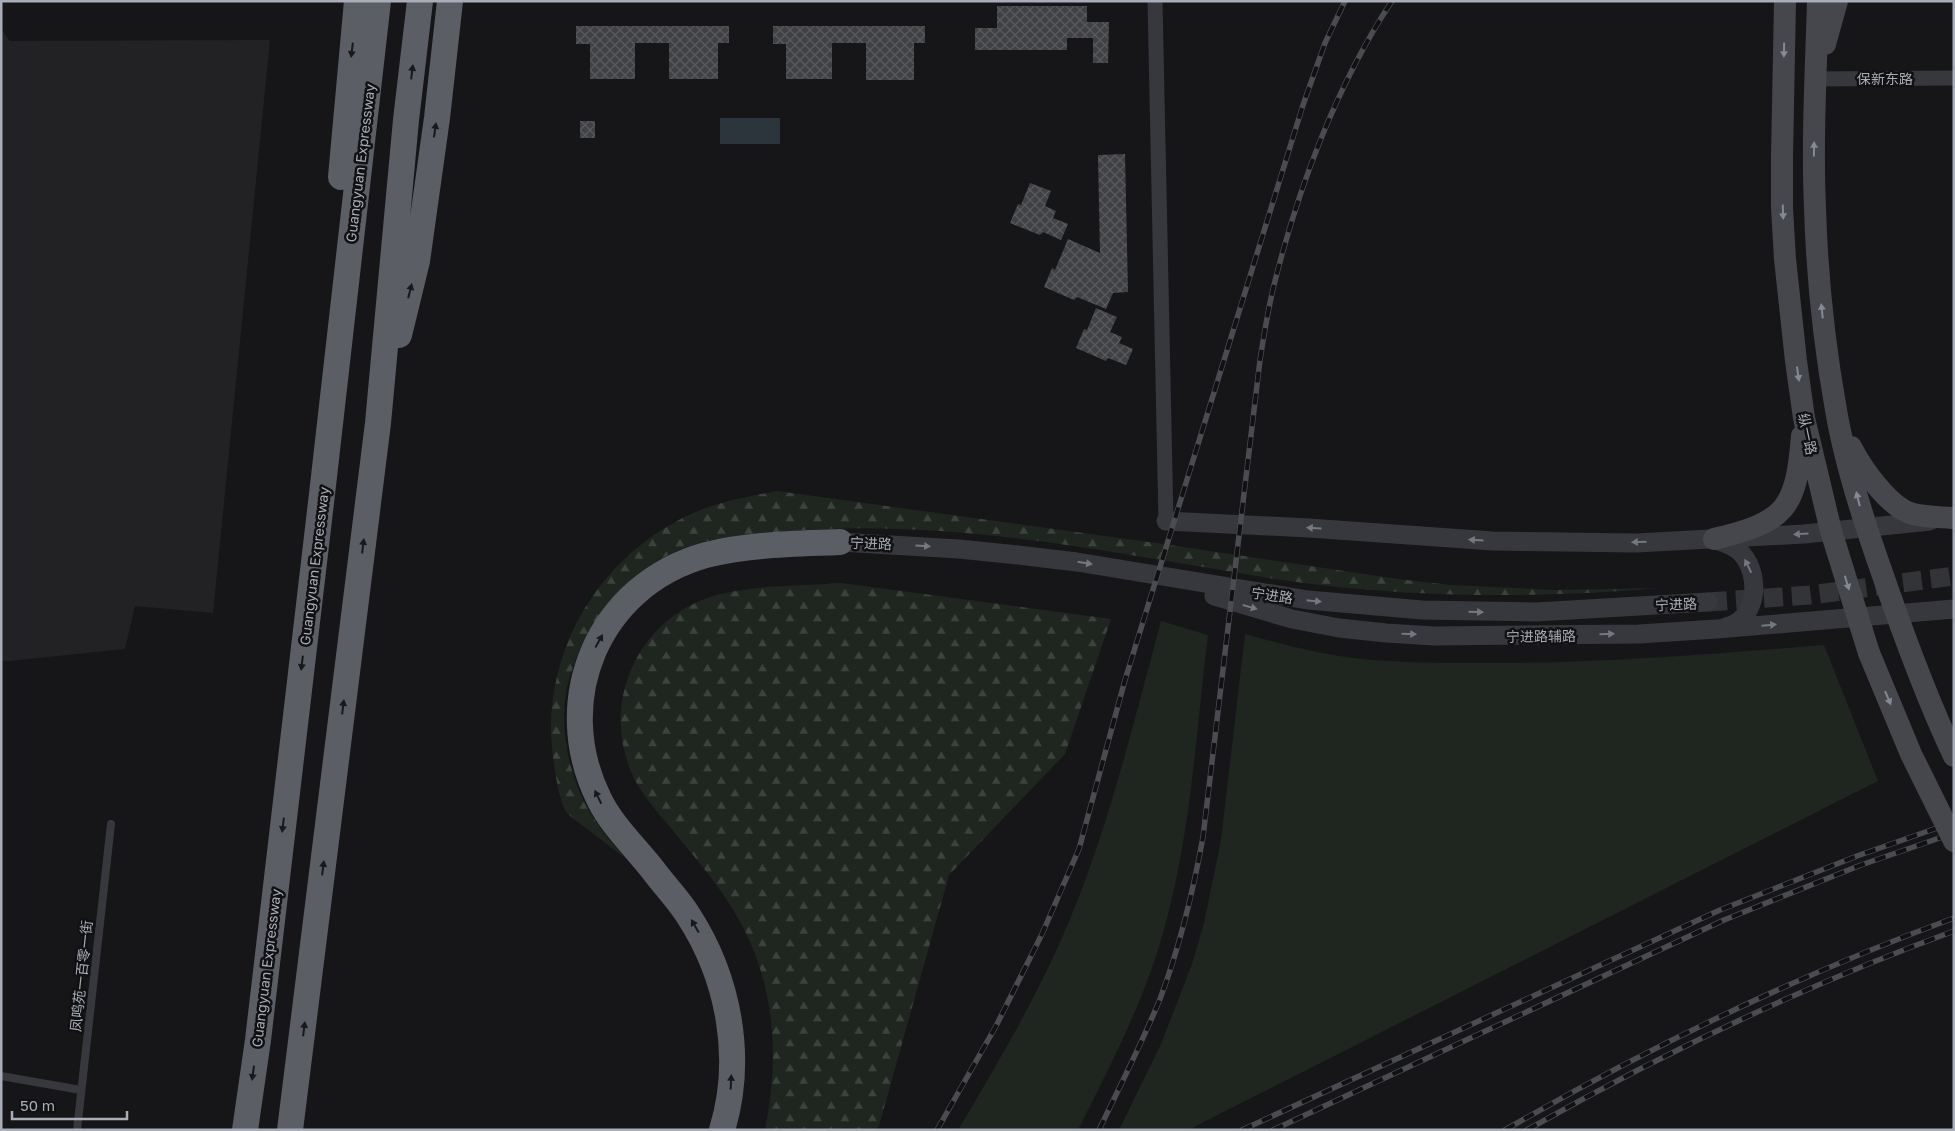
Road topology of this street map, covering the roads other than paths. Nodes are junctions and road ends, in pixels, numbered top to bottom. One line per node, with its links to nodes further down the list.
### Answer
1 (357, 1): 14 (highway, one-way to 14)
2 (378, 1): 14 (highway, Guangyuan Expressway)
3 (420, 1): 13 (highway, one-way to 3)
4 (450, 1): 13 (highway, one-way to 4)
5 (1155, 1): 16 (street)
6 (1785, 1): 12 (main road, 纵一路, one-way to 12)
7 (1818, 1): 10 (main road)
8 (1836, 1): 10 (main road)
9 (1954, 78): 10 (street, 保新东路)
10 (1816, 79): 11 (main road, one-way to 10)
11 (1836, 411): 15 (main road); 17 (main road, one-way to 11)
12 (1804, 418): 18 (main road, 纵一路); 19 (main road)
13 (378, 423): 34 (highway, one-way to 13)
14 (322, 494): 33 (highway, Guangyuan Expressway, one-way to 33)
15 (1953, 518): 17 (street)
16 (1166, 521): 19 (street, one-way to 16)
17 (1866, 527): 18 (street); 24 (main road)
18 (1831, 531): 19 (street, one-way to 19); 25 (main road, 纵一路, one-way to 25)
19 (1714, 539): 26 (street, one-way to 19)
20 (840, 542): 21 (street, 宁进路, one-way to 21); 35 (highway, one-way to 20)
21 (1136, 572): 22 (street, 宁进路, one-way to 22); 26 (street, 宁进路辅路, one-way to 26)
22 (1708, 602)
23 (1954, 609): 24 (street, 宁进路辅路)
24 (1896, 615): 25 (street, 宁进路辅路); 27 (main road)
25 (1857, 617): 26 (street, 宁进路辅路, one-way to 25); 29 (main road, 纵一路, one-way to 29, bridge)
26 (1717, 629)
27 (1954, 756)
28 (111, 824): 31 (lane, 凤鸣苑一百零一街)
29 (1954, 842)
30 (1, 1076): 31 (lane)
31 (81, 1090): 32 (lane, 凤鸣苑一百零一街)
32 (76, 1130)
33 (244, 1130)
34 (290, 1130)
35 (722, 1130)

